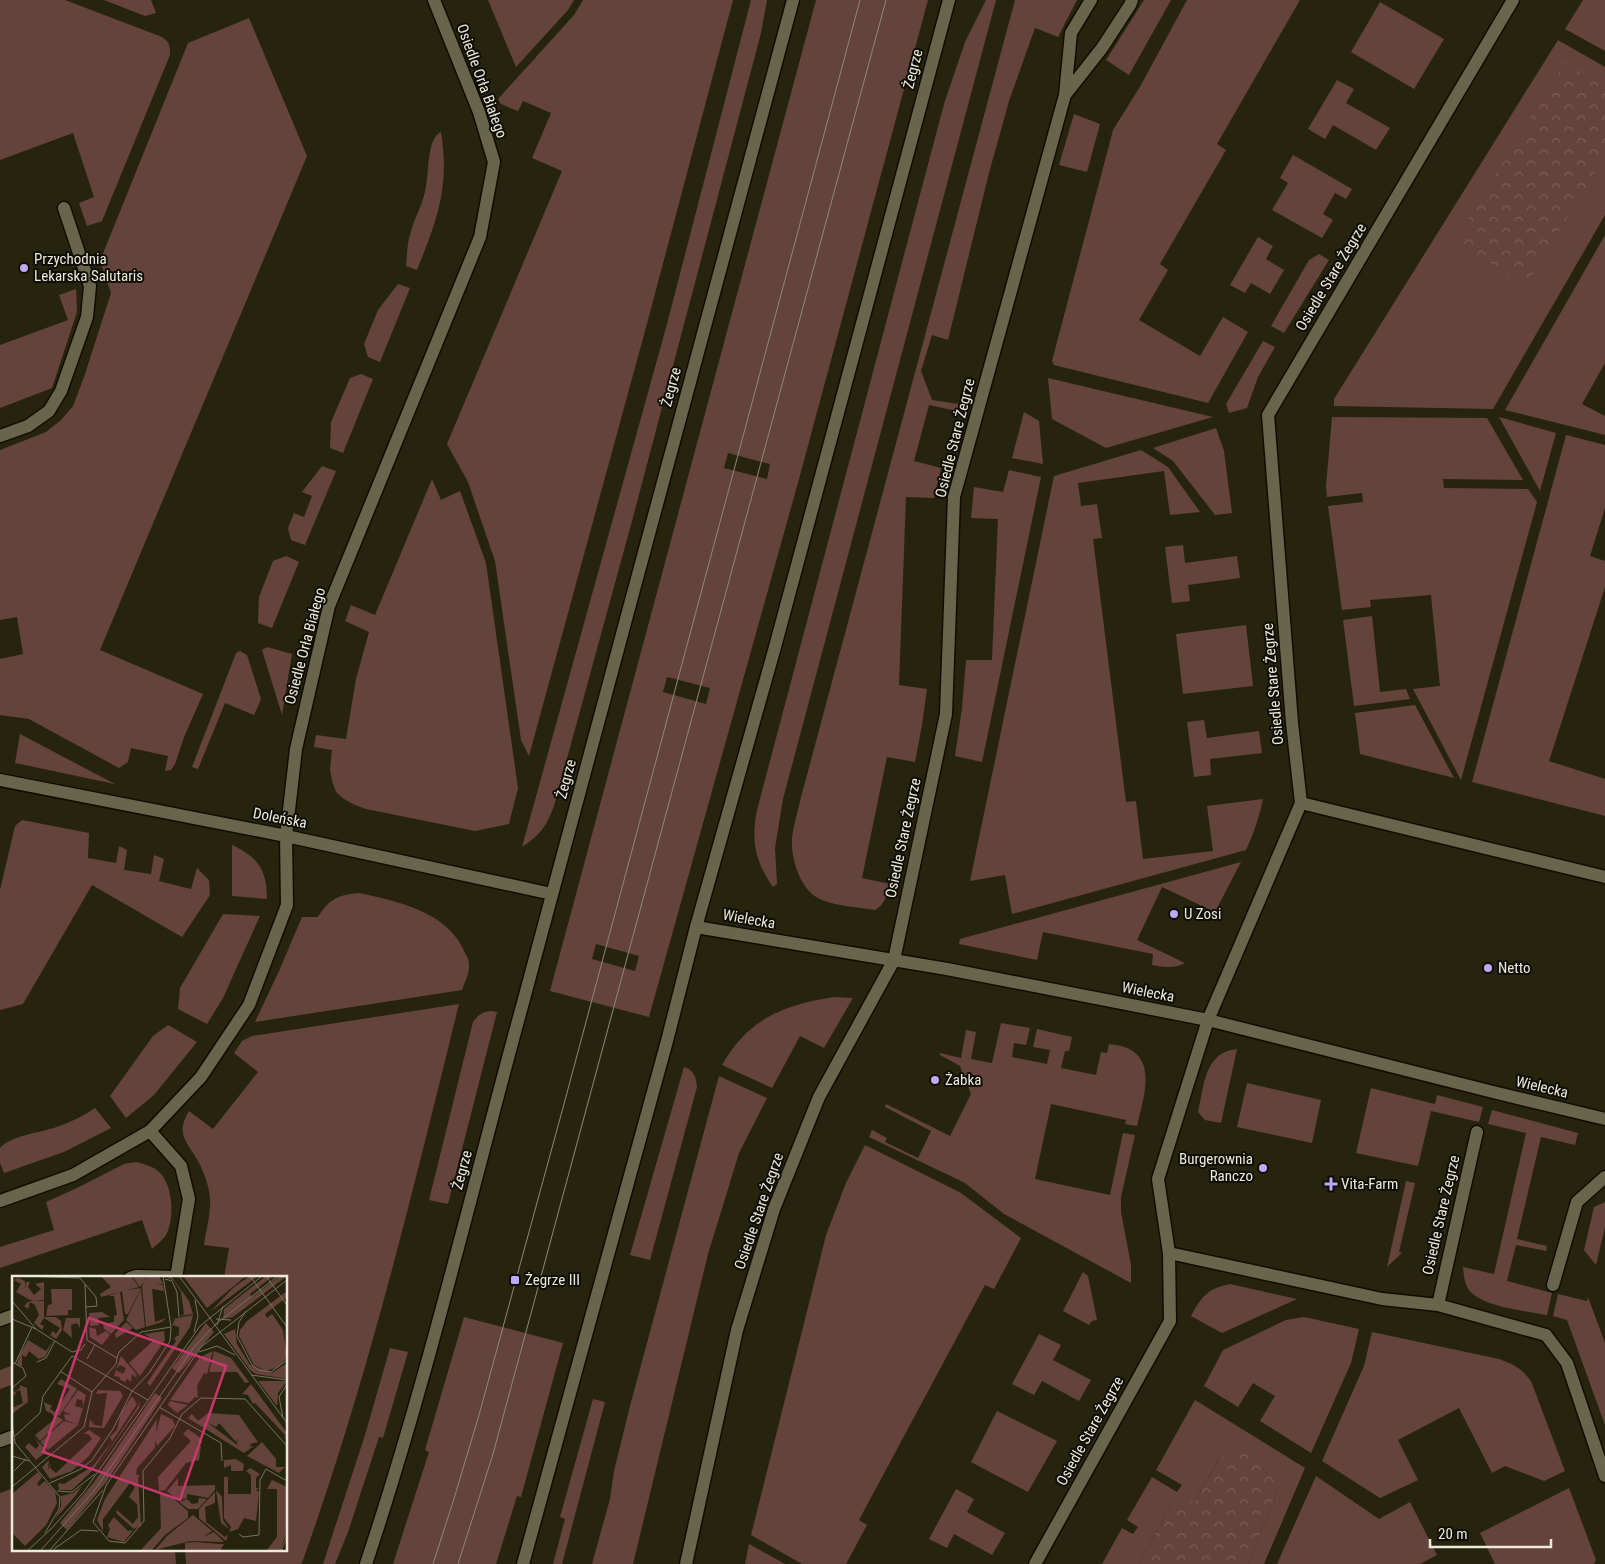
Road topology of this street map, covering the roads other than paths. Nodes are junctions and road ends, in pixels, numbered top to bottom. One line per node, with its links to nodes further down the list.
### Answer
1 (434, 0): 14 (street, Osiedle Orła Białego)
2 (793, 0): 16 (street, Żegrze)
3 (949, 0): 8 (street, Żegrze)
4 (958, 0): 8 (street)
5 (1091, 0): 9 (street, Osiedle Stare Żegrze)
6 (1132, 0): 9 (street, Osiedle Stare Żegrze)
7 (1513, 0): 13 (street, Osiedle Stare Żegrze)
8 (941, 26): 17 (street, Żegrze)
9 (1065, 95): 18 (street, Osiedle Stare Żegrze)
10 (64, 208): 11 (street)
11 (0, 436)
12 (0, 780): 14 (street, Doleńska)
13 (1301, 803): 15 (street); 19 (street, Osiedle Stare Żegrze)
14 (286, 836): 16 (street, Doleńska); 21 (street, Osiedle Orła Białego)
15 (1605, 877)
16 (552, 894): 34 (street, Żegrze)
17 (696, 926): 18 (street, Wielecka); 37 (street, Żegrze)
18 (894, 960): 19 (street, Wielecka); 38 (street, Osiedle Stare Żegrze)
19 (1208, 1020): 20 (street, Wielecka); 25 (street, Osiedle Stare Żegrze)
20 (1605, 1119)
21 (150, 1131): 24 (street, Osiedle Orła Białego); 26 (street)
22 (1476, 1132): 28 (street, Osiedle Stare Żegrze)
23 (1605, 1177): 27 (street)
24 (0, 1201)
25 (1169, 1253): 28 (street); 39 (street, Osiedle Stare Żegrze)
26 (176, 1276)
27 (1553, 1285)
28 (1438, 1305): 33 (street)
29 (12, 1316): 30 (street)
30 (0, 1320)
31 (12, 1437): 32 (street)
32 (0, 1441)
33 (1605, 1476)
34 (374, 1539): 35 (street); 36 (street, Żegrze)
35 (360, 1564)
36 (366, 1564)
37 (523, 1564)
38 (686, 1564)
39 (1035, 1564)

